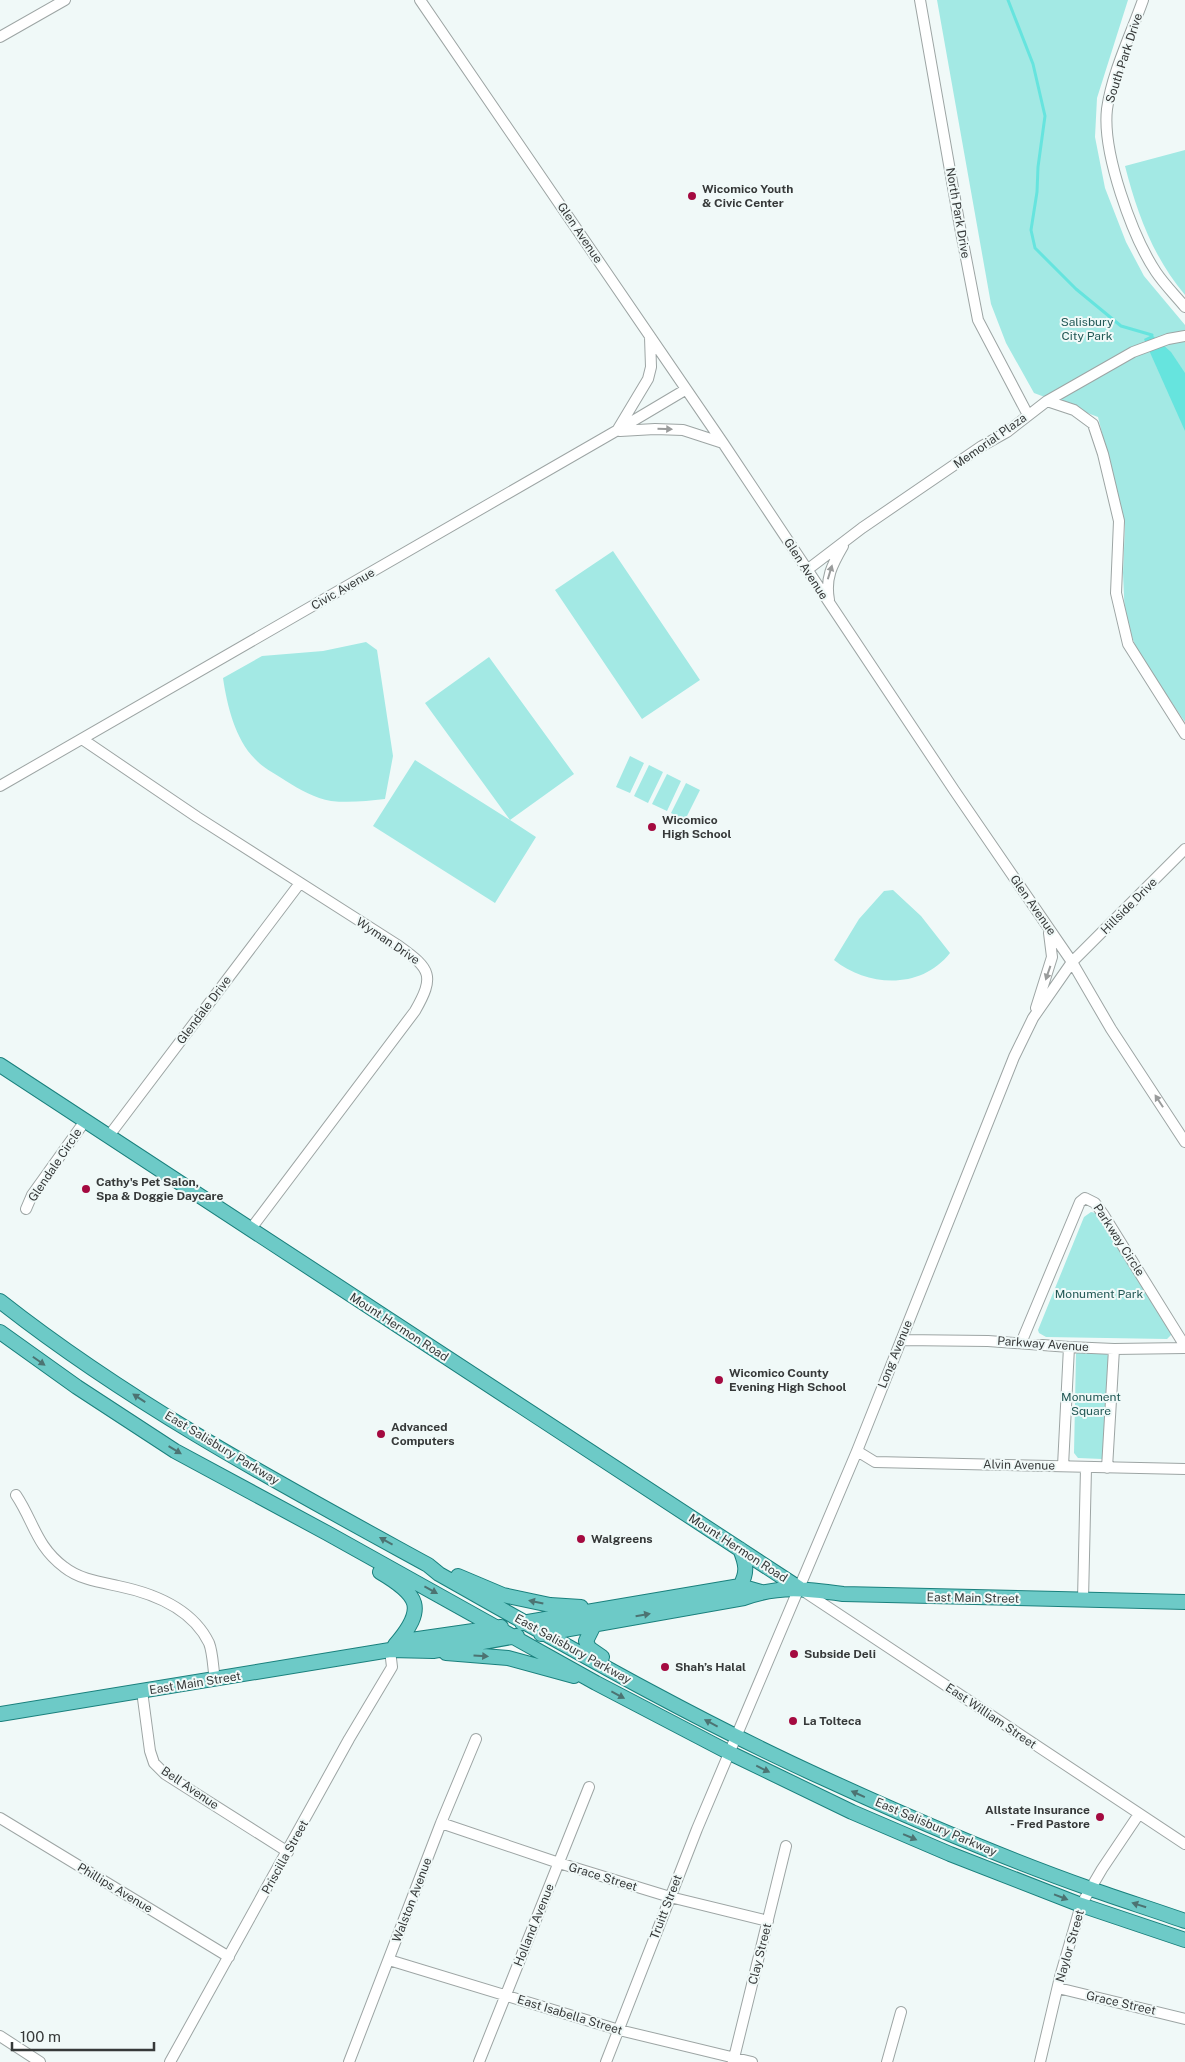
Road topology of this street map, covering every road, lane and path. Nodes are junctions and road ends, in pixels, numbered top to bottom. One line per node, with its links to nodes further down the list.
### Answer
1 (65, 0): 5 (street)
2 (420, 0): 7 (street, Glen Avenue)
3 (920, 0): 11 (street, North Park Drive)
4 (1143, 0): 6 (street, South Park Drive)
5 (0, 37)
6 (1185, 307)
7 (650, 336): 9 (street, Glen Avenue); 12 (street)
8 (1185, 336): 10 (street, Memorial Plaza)
9 (685, 390): 12 (street, Civic Avenue); 13 (street, Glen Avenue)
10 (1047, 401): 11 (street, Memorial Plaza); 17 (street)
11 (1028, 415): 14 (street, Memorial Plaza)
12 (616, 431): 13 (street, one-way to 13); 18 (street, Civic Avenue)
13 (722, 443): 15 (street, Glen Avenue)
14 (846, 541): 15 (street, Memorial Plaza); 16 (street, one-way to 14)
15 (807, 570): 16 (street, Glen Avenue)
16 (830, 606): 22 (street, Glen Avenue)
17 (1185, 734)
18 (82, 738): 19 (street, Civic Avenue); 21 (street, Wyman Drive)
19 (0, 786)
20 (1185, 848): 23 (street, Hillside Drive)
21 (300, 883): 27 (street, Glendale Drive); 30 (street, Wyman Drive)
22 (1048, 926): 23 (street, Glen Avenue); 24 (street, one-way to 24)
23 (1072, 962): 24 (street, Long Avenue); 28 (street, Glen Avenue, one-way to 23)
24 (1033, 1018): 33 (street, Long Avenue)
25 (0, 1064): 26 (main road, Mount Hermon Road)
26 (85, 1121): 27 (main road, Mount Hermon Road); 29 (street, Glendale Circle)
27 (108, 1137): 30 (main road, Mount Hermon Road)
28 (1185, 1142)
29 (26, 1209)
30 (250, 1230): 45 (main road, Mount Hermon Road)
31 (0, 1302): 46 (main road, East Salisbury Parkway, one-way to 31)
32 (0, 1332): 44 (main road, East Salisbury Parkway, one-way to 44)
33 (901, 1340): 34 (street, Parkway Avenue); 38 (street, Long Avenue)
34 (1021, 1342): 35 (street, Parkway Avenue); 36 (street, Parkway Circle)
35 (1068, 1347): 37 (street, Parkway Avenue); 39 (street)
36 (1185, 1347): 37 (street, Parkway Avenue)
37 (1114, 1349): 41 (street)
38 (857, 1451): 39 (street, Alvin Avenue); 48 (street, Long Avenue)
39 (1063, 1466): 40 (street, Alvin Avenue)
40 (1086, 1468): 41 (street, Alvin Avenue); 50 (street)
41 (1107, 1468): 42 (street, Alvin Avenue)
42 (1185, 1469)
43 (16, 1495): 60 (street)
44 (327, 1533): 55 (main road, East Salisbury Parkway, one-way to 55); 58 (main road)
45 (740, 1549): 47 (main road); 48 (main road, Mount Hermon Road)
46 (428, 1565): 52 (main road, one-way to 46); 53 (main road, East Salisbury Parkway)
47 (740, 1586): 49 (main road, East Main Street); 52 (main road, East Main Street)
48 (799, 1588): 49 (main road, East Main Street); 50 (main road, East Main Street); 65 (street, Long Avenue); 69 (street, East William Street)
49 (761, 1592): 54 (main road, East Main Street, one-way to 49)
50 (1083, 1600): 51 (main road, East Main Street)
51 (1185, 1602)
52 (602, 1609): 53 (main road, East Main Street)
53 (526, 1623): 55 (main road, East Main Street); 56 (main road, East Salisbury Parkway)
54 (595, 1623): 56 (main road, East Main Street); 62 (main road)
55 (499, 1627): 57 (main road, East Salisbury Parkway); 58 (main road, East Main Street)
56 (544, 1633): 57 (main road, East Main Street); 62 (main road, East Salisbury Parkway)
57 (515, 1636): 59 (main road, East Main Street); 61 (main road, East Salisbury Parkway)
58 (390, 1650): 59 (main road, East Main Street); 60 (main road, East Main Street); 74 (street, Priscilla Street)
59 (433, 1651): 61 (main road, one-way to 61)
60 (216, 1680): 63 (main road, East Main Street)
61 (596, 1683): 67 (main road, East Salisbury Parkway, one-way to 67)
62 (636, 1684): 65 (main road, East Salisbury Parkway, one-way to 62)
63 (142, 1691): 64 (main road, East Main Street); 74 (street, Bell Avenue)
64 (0, 1714)
65 (737, 1736): 67 (street, Long Avenue); 76 (main road, East Salisbury Parkway, one-way to 65)
66 (476, 1739): 71 (street, Walston Avenue)
67 (730, 1753): 77 (street, Truitt Street); 78 (main road, East Salisbury Parkway, one-way to 78)
68 (589, 1787): 75 (street, Holland Avenue)
69 (1139, 1814): 72 (street, East William Street); 76 (street, Naylor Street)
70 (0, 1818): 82 (street, Phillips Avenue)
71 (441, 1823): 75 (street, Grace Street); 83 (street, Walston Avenue)
72 (1185, 1844)
73 (786, 1846): 80 (street, Clay Street)
74 (288, 1852): 82 (street, Priscilla Street)
75 (559, 1863): 77 (street, Grace Street); 85 (street, Holland Avenue)
76 (1090, 1889): 78 (street, Naylor Street); 79 (main road, East Salisbury Parkway, one-way to 76)
77 (670, 1897): 80 (street, Grace Street); 88 (street, Truitt Street)
78 (1081, 1905): 81 (main road, East Salisbury Parkway); 84 (street, Naylor Street)
79 (1185, 1920)
80 (768, 1921): 90 (street, Clay Street)
81 (1185, 1940)
82 (229, 1957): 92 (street, Priscilla Street)
83 (389, 1960): 85 (street, East Isabella Street); 93 (street, Walston Avenue)
84 (1058, 1988): 87 (street, Grace Street); 98 (street, Naylor Street)
85 (505, 1995): 88 (street, East Isabella Street); 94 (street, Holland Avenue)
86 (901, 2012): 97 (street)
87 (1185, 2018)
88 (619, 2030): 90 (street, East Isabella Street); 95 (street, Truitt Street)
89 (0, 2036): 91 (street)
90 (733, 2060): 96 (street, East Isabella Street)
91 (40, 2062)
92 (170, 2062)
93 (349, 2062)
94 (479, 2062)
95 (606, 2062)
96 (752, 2062)
97 (887, 2062)
98 (1040, 2062)

